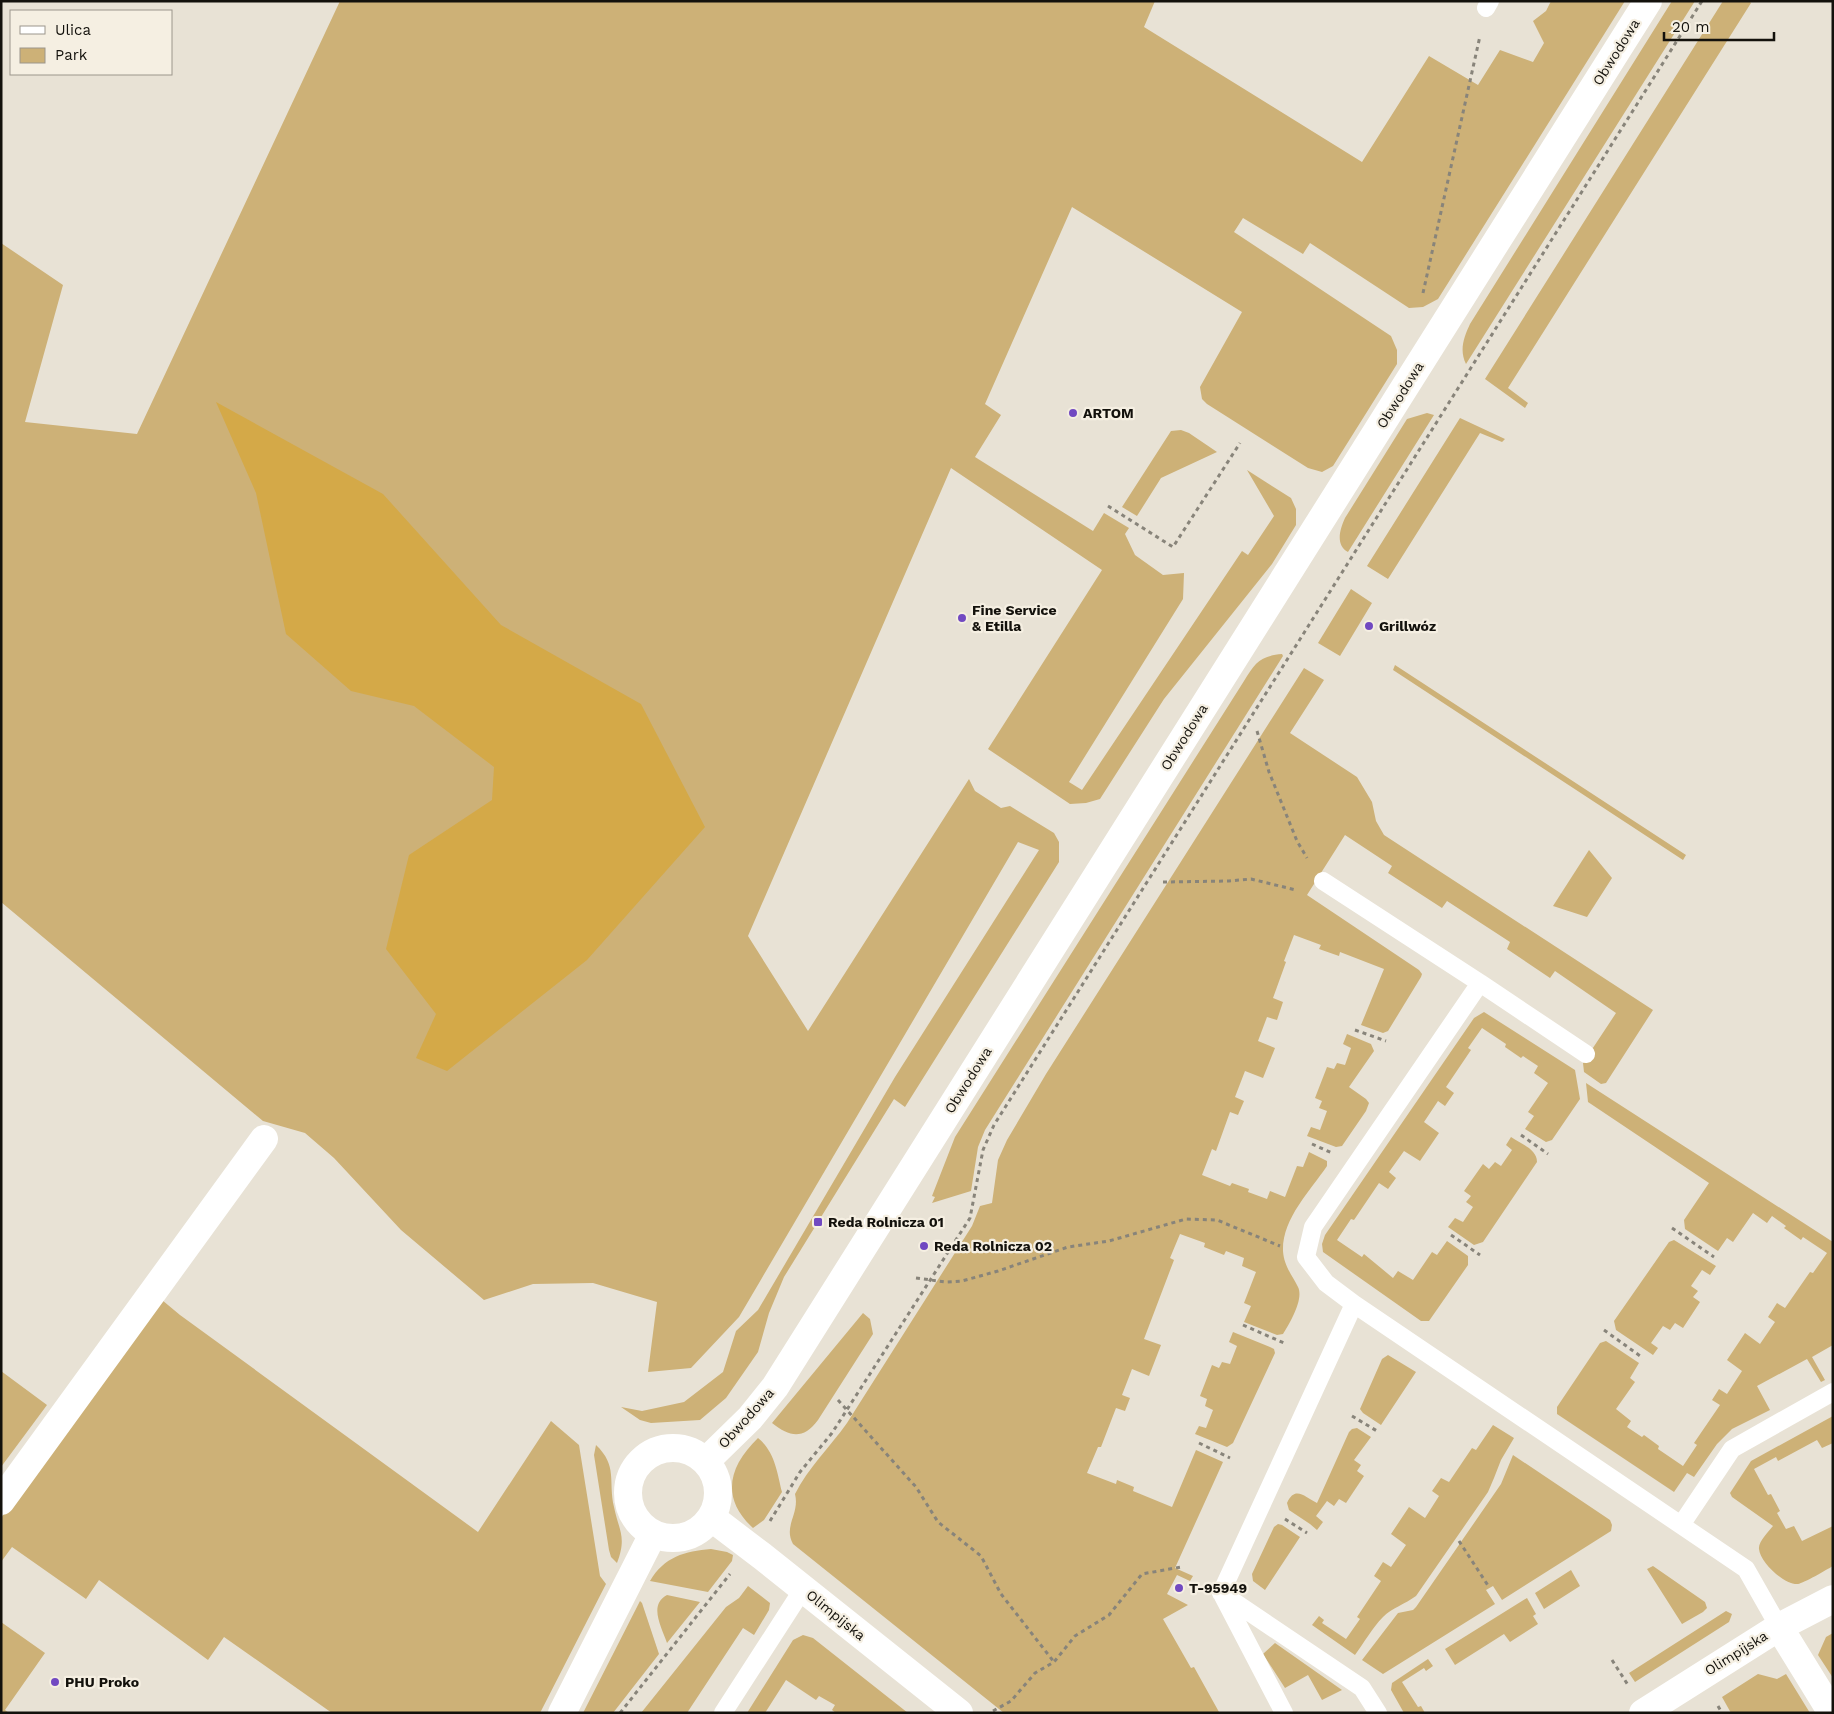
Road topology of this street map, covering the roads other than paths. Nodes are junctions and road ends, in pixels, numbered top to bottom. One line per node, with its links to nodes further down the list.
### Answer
1 (1648, 1): 8 (main road, Obwodowa)
2 (1323, 881): 3 (lane)
3 (1480, 983): 4 (lane); 6 (lane)
4 (1586, 1054)
5 (264, 1139): 9 (main road)
6 (1354, 1304): 11 (lane); 14 (lane)
7 (1833, 1392): 11 (lane)
8 (706, 1461): 10 (main road); 12 (main road)
9 (1, 1501)
10 (712, 1518): 12 (main road); 13 (main road, Olimpijska)
11 (1681, 1525): 16 (lane)
12 (653, 1534): 18 (main road)
13 (803, 1589): 19 (lane); 20 (main road, Olimpijska)
14 (1222, 1593): 21 (lane); 22 (lane)
15 (1833, 1599): 16 (main road, Olimpijska)
16 (1778, 1627): 17 (main road, Olimpijska); 23 (main road)
17 (1637, 1701)
18 (562, 1713)
19 (723, 1713)
20 (958, 1713)
21 (1284, 1713)
22 (1378, 1713)
23 (1832, 1713)

